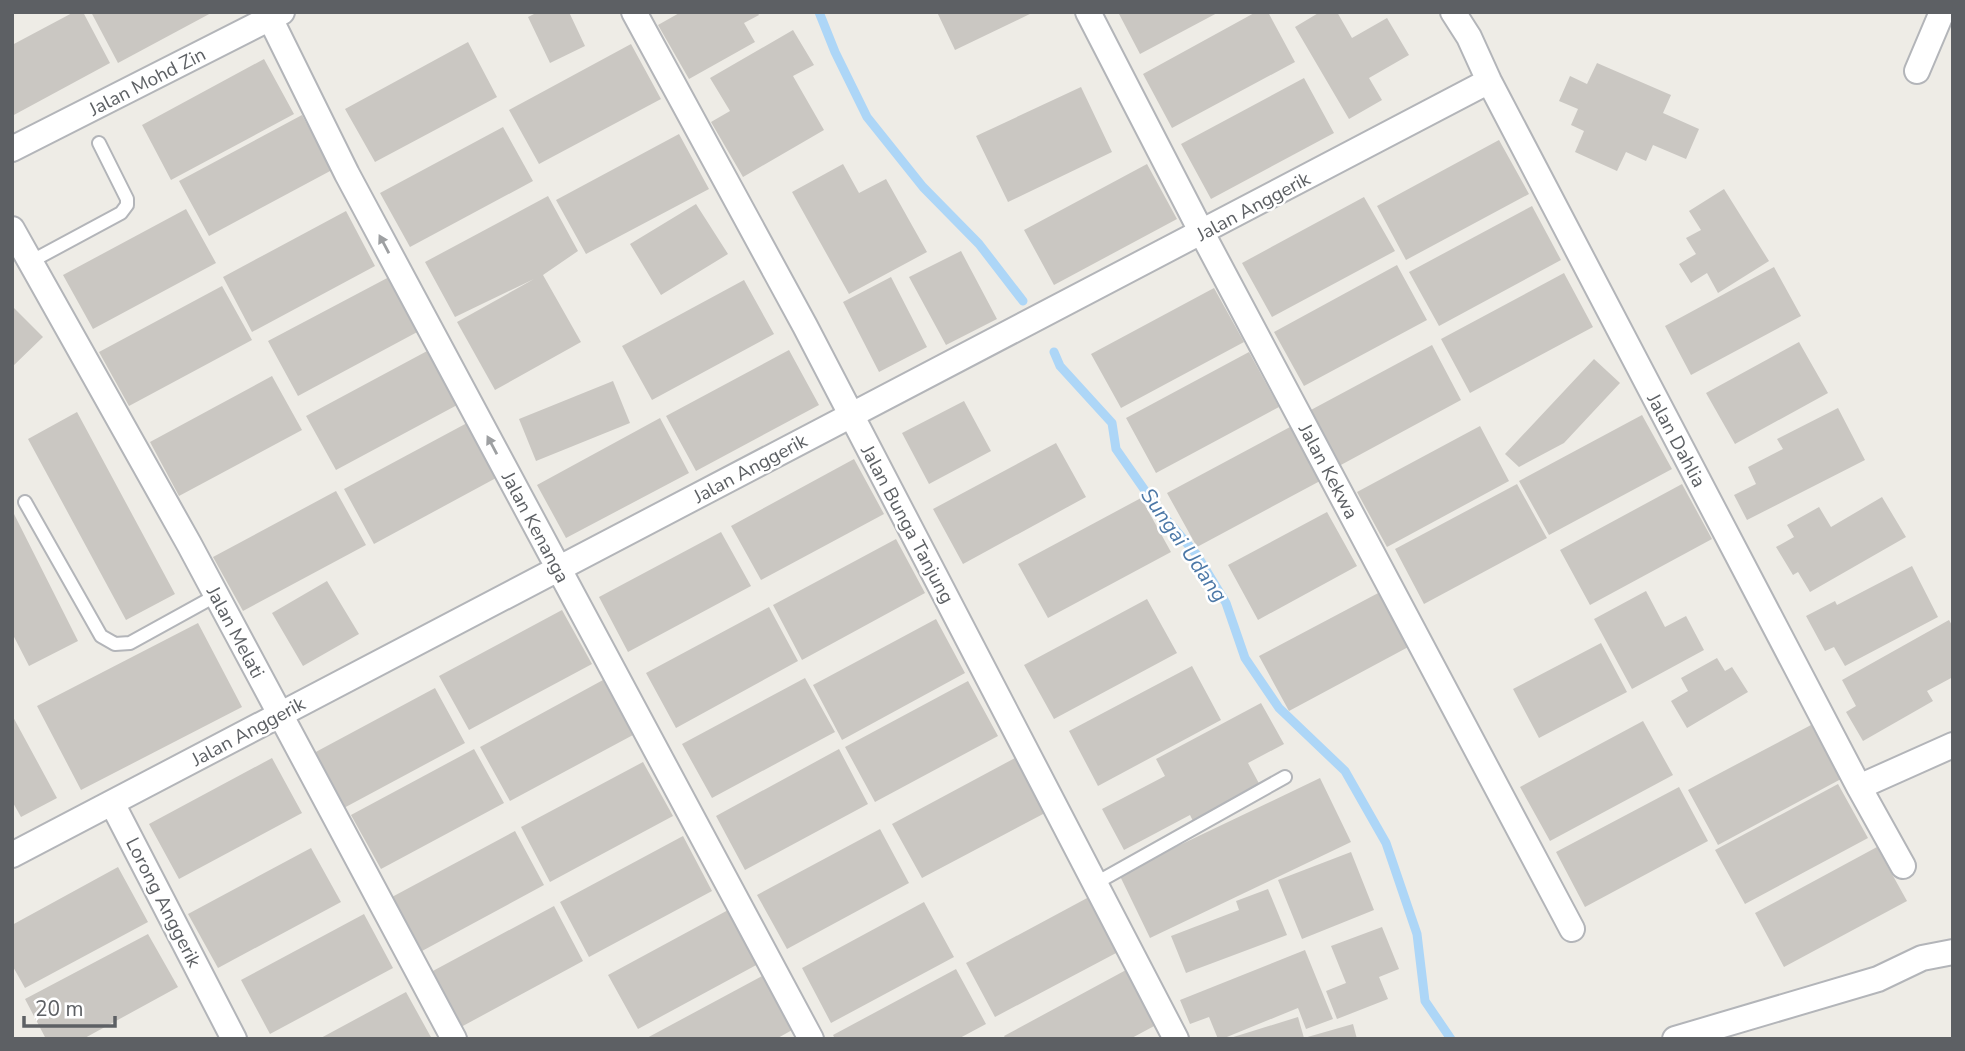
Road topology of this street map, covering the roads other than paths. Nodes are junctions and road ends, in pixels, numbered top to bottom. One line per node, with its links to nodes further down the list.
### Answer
1 (634, 12): 13 (street, Jalan Bunga Tanjung)
2 (1088, 12): 11 (street, Jalan Kekwa)
3 (1453, 12): 7 (street, Jalan Dahlia)
4 (1942, 12): 6 (street)
5 (273, 14): 9 (street, Jalan Mohd Zin); 15 (street, Jalan Kenanga, one-way to 5)
6 (1917, 71)
7 (1489, 81): 11 (street, Jalan Anggerik); 20 (street, Jalan Dahlia)
8 (99, 143): 12 (lane)
9 (12, 149)
10 (12, 229): 12 (street, Jalan Melati)
11 (1202, 233): 13 (street, Jalan Anggerik); 25 (street, Jalan Kekwa)
12 (30, 262): 16 (street, Jalan Melati)
13 (850, 415): 15 (street, Jalan Anggerik); 24 (street, Jalan Bunga Tanjung)
14 (25, 502): 16 (lane)
15 (559, 569): 17 (street, Jalan Anggerik); 29 (street, Jalan Kenanga)
16 (217, 595): 17 (street, Jalan Melati)
17 (279, 715): 21 (street, Jalan Anggerik); 28 (street, Jalan Melati)
18 (1953, 745): 20 (street)
19 (1285, 777): 24 (lane)
20 (1859, 787): 23 (street, Jalan Dahlia)
21 (112, 803): 22 (street, Jalan Anggerik); 27 (street, Lorong Anggerik)
22 (12, 855)
23 (1903, 866)
24 (1096, 883): 30 (street, Jalan Bunga Tanjung)
25 (1572, 929)
26 (1953, 952): 31 (street)
27 (234, 1039)
28 (454, 1039)
29 (811, 1039)
30 (1176, 1039)
31 (1675, 1039)

